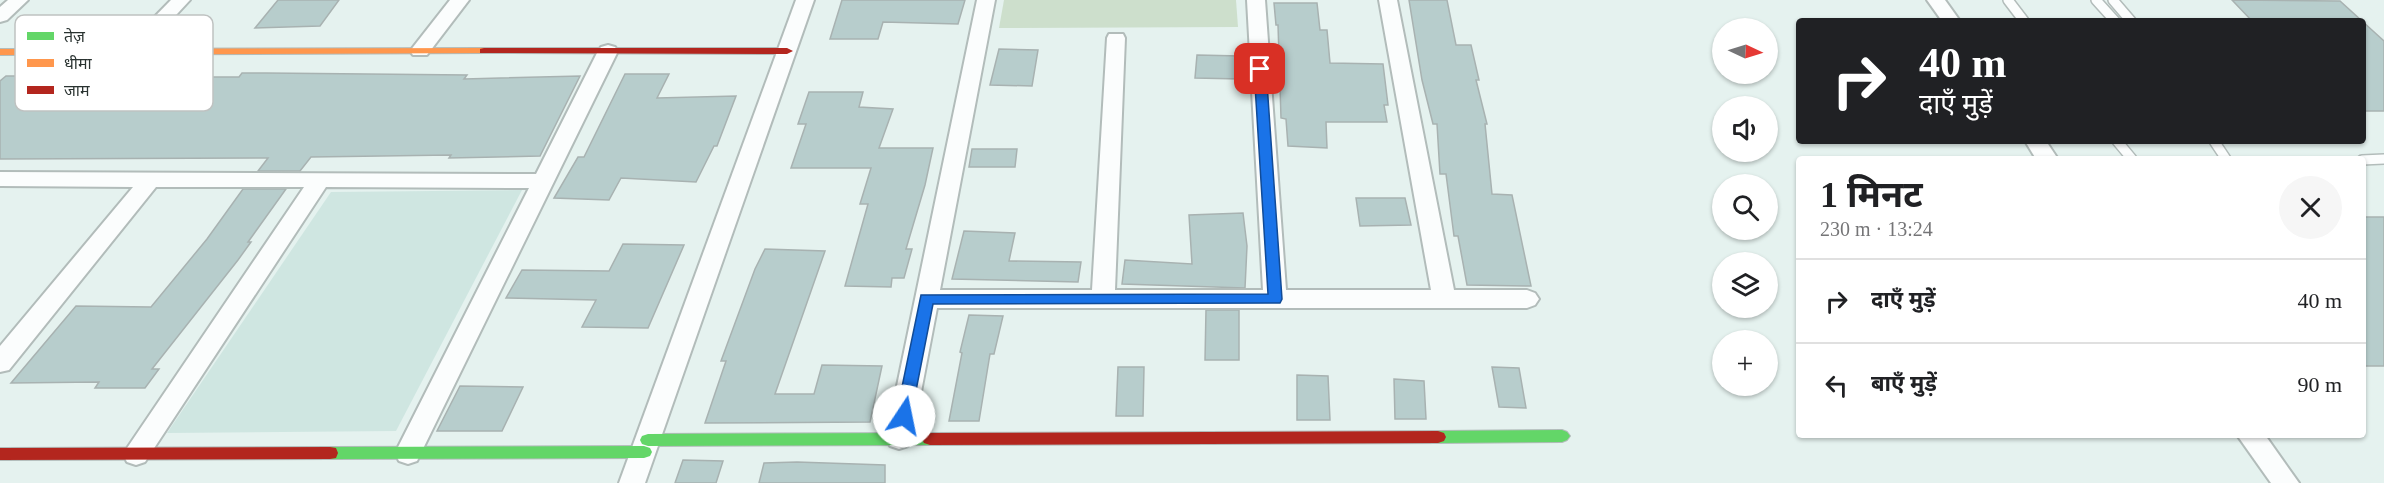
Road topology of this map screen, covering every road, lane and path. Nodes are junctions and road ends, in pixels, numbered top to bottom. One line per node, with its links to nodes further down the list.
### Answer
1 (19, 0): 13 (street)
2 (181, 0): 12 (street)
3 (460, 0): 19 (street)
4 (805, 0): 21 (street)
5 (986, 0): 31 (street)
6 (1256, 0): 33 (street)
7 (1388, 0): 35 (street)
8 (1936, 0): 14 (street)
9 (2008, 0): 15 (lane)
10 (2096, 0): 16 (lane)
11 (2113, 0): 17 (lane)
12 (167, 15)
13 (0, 16)
14 (1949, 18)
15 (2022, 18)
16 (2112, 18)
17 (2128, 18)
18 (1116, 38): 32 (street)
19 (420, 51): 20 (street); 22 (street)
20 (608, 51): 21 (street); 30 (street)
21 (787, 51): 40 (street)
22 (213, 52)
23 (2120, 144): 24 (lane)
24 (2130, 156)
25 (2384, 159): 26 (lane)
26 (2366, 160)
27 (151, 179): 28 (street); 29 (street); 36 (street)
28 (1, 180)
29 (320, 180): 30 (street); 43 (street)
30 (543, 181): 41 (street)
31 (926, 299): 32 (street); 39 (street)
32 (1103, 299): 33 (street)
33 (1275, 299): 35 (street)
34 (1527, 299): 35 (street)
35 (1444, 300)
36 (0, 363)
37 (1562, 436): 39 (street)
38 (2252, 438): 45 (street)
39 (899, 439): 40 (street)
40 (646, 446): 41 (street); 44 (street)
41 (408, 453): 43 (street)
42 (0, 454): 43 (street)
43 (136, 454)
44 (632, 483)
45 (2286, 483)

